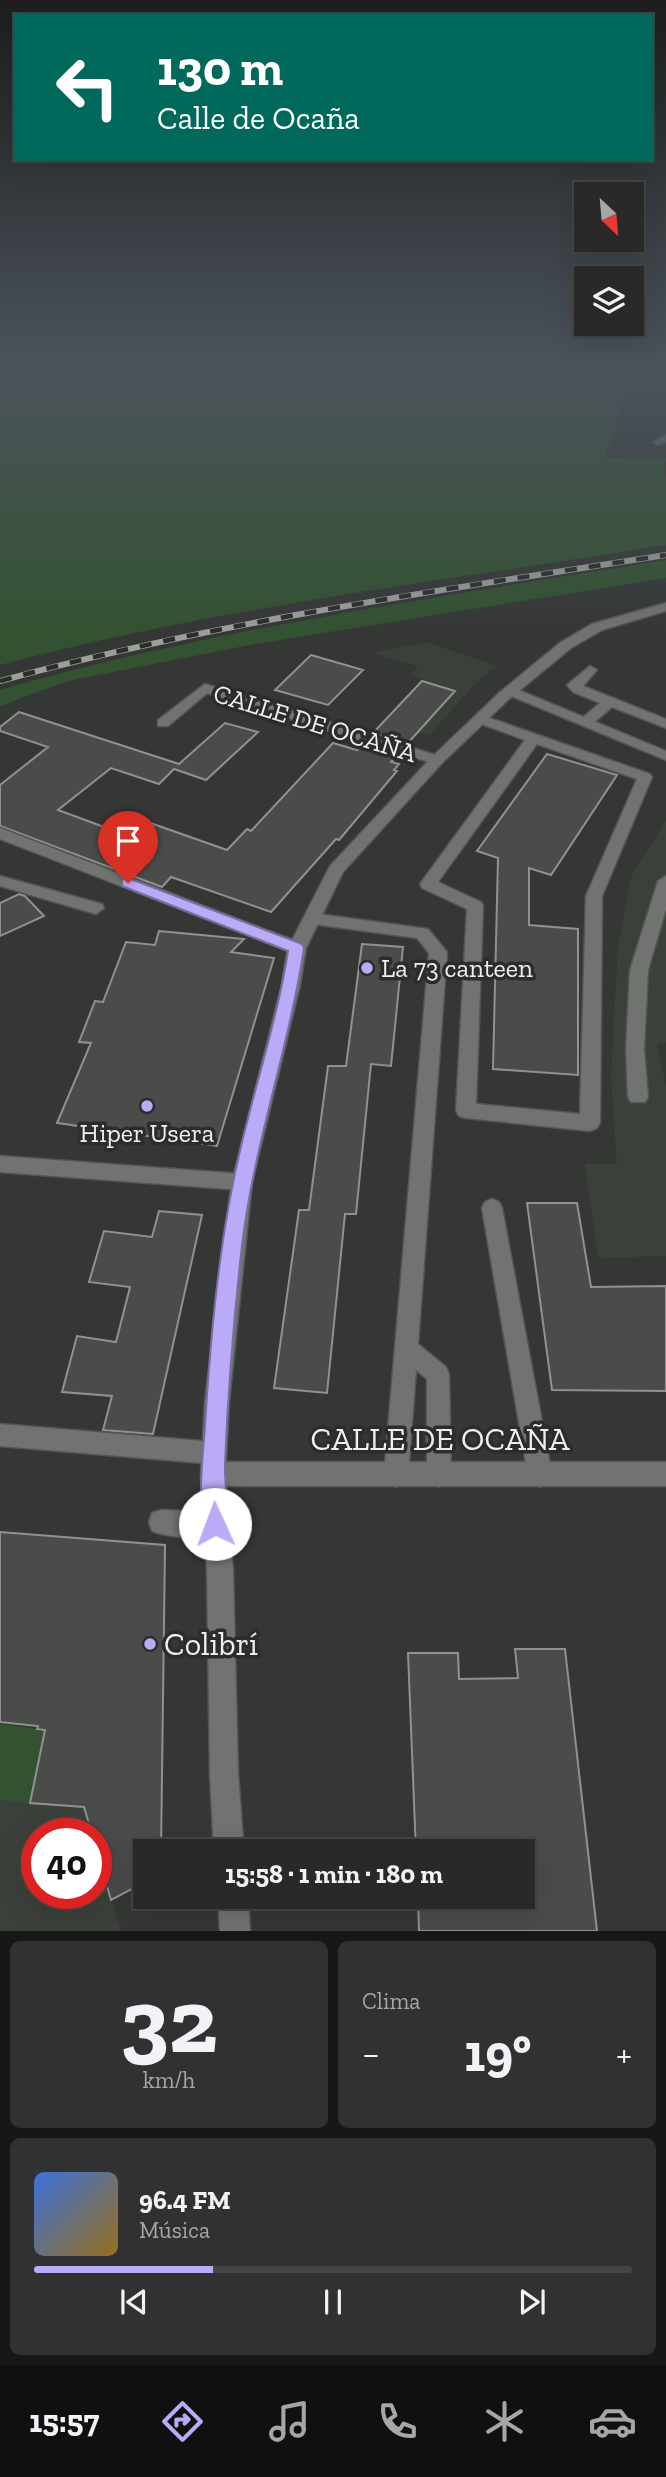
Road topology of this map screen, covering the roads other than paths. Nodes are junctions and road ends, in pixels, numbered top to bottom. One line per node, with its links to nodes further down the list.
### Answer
1 (666, 607): 3 (street, CALLE DE OCAÑA)
2 (590, 670): 4 (street)
3 (511, 691): 5 (street, CALLE DE OCAÑA); 6 (street)
4 (610, 702): 6 (street); 8 (street)
5 (481, 719): 9 (street); 11 (street, CALLE DE OCAÑA)
6 (586, 722): 10 (street)
7 (163, 723): 11 (street, CALLE DE OCAÑA)
8 (666, 724)
9 (534, 738): 9 (street)
10 (666, 756)
11 (437, 760): 16 (street, CALLE DE OCAÑA)
12 (0, 833): 17 (street)
13 (0, 881): 15 (street)
14 (666, 881): 18 (street)
15 (96, 908)
16 (311, 919): 17 (street, CALLE DE OCAÑA); 22 (street)
17 (297, 948): 20 (street, CALLE DE OCAÑA)
18 (638, 1097)
19 (0, 1164): 20 (street)
20 (242, 1182): 24 (street, CALLE DE OCAÑA)
21 (492, 1208): 28 (street)
22 (406, 1348): 26 (street); 27 (street)
23 (0, 1435): 24 (street)
24 (214, 1464): 26 (street, CALLE DE OCAÑA); 30 (street, CALLE DE OCAÑA)
25 (666, 1474): 28 (street, CALLE DE OCAÑA)
26 (396, 1475): 27 (street, CALLE DE OCAÑA)
27 (439, 1475): 28 (street, CALLE DE OCAÑA)
28 (540, 1475)
29 (161, 1522): 30 (street)
30 (215, 1524): 31 (street, CALLE DE OCAÑA)
31 (228, 1839)
32 (234, 1909): 33 (street)
33 (235, 1931)

